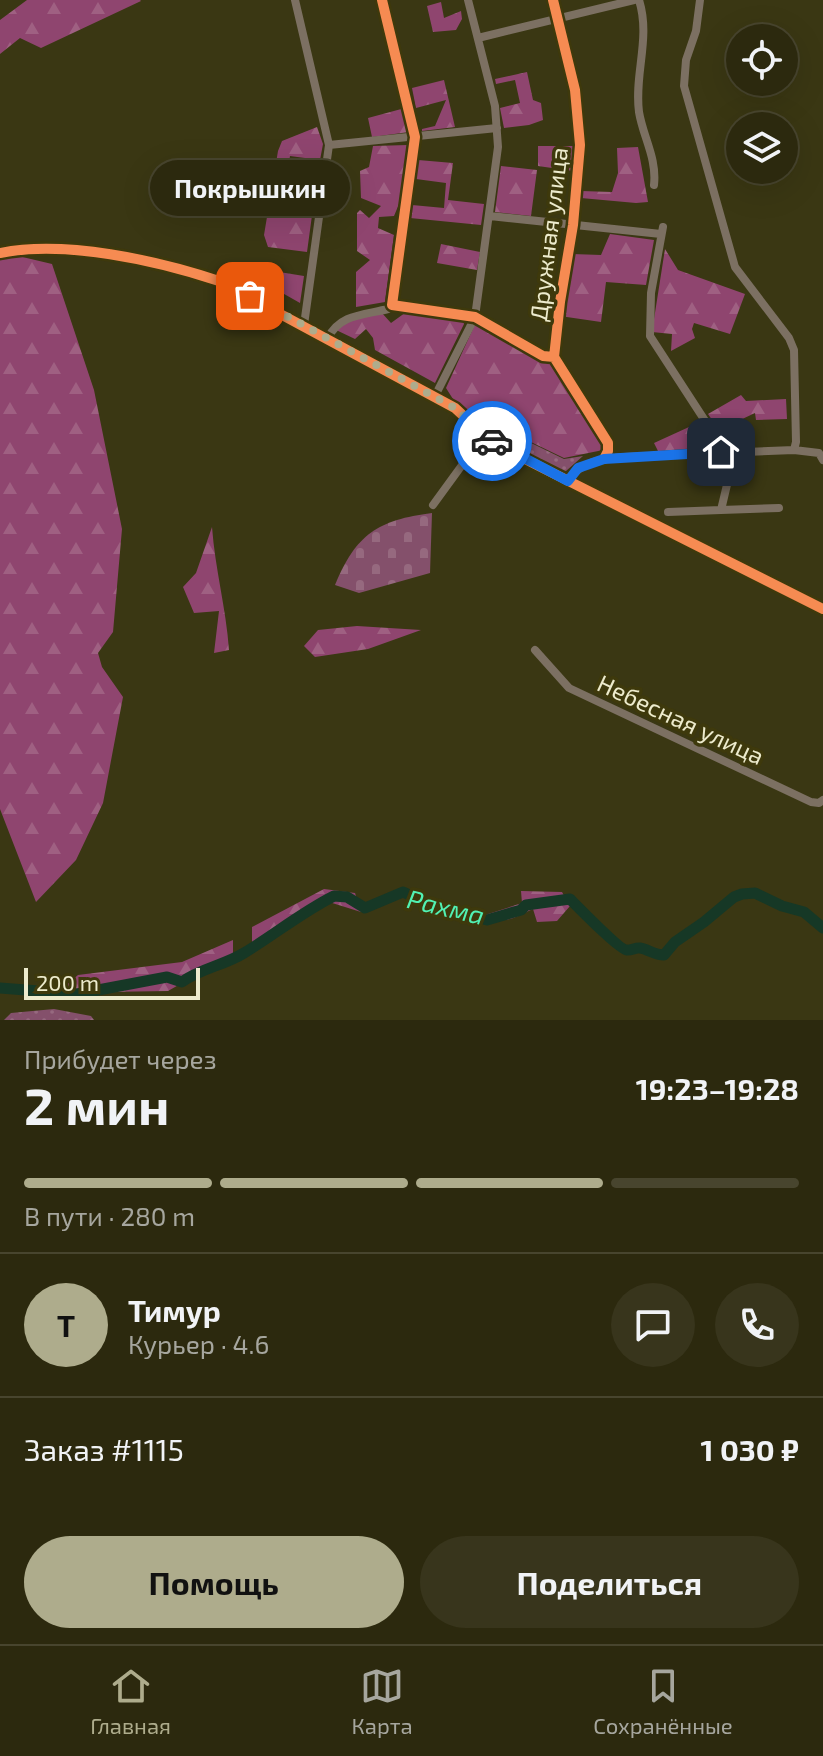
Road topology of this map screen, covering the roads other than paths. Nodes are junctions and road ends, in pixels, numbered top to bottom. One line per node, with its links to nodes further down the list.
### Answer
1 (295, 0): 11 (street)
2 (382, 0): 10 (street)
3 (468, 0): 8 (street)
4 (553, 0): 7 (street, Дружная улица)
5 (637, 0): 7 (street); 12 (street)
6 (700, 0): 23 (street)
7 (558, 19): 8 (street); 14 (street, Дружная улица)
8 (478, 38): 9 (street)
9 (497, 128): 10 (street); 13 (street)
10 (415, 137): 11 (street); 16 (street)
11 (329, 145): 18 (street)
12 (654, 185)
13 (490, 216): 14 (street); 17 (street)
14 (573, 225): 20 (street, Дружная улица); 25 (street)
15 (0, 253): 18 (street)
16 (392, 305): 17 (street); 19 (street)
17 (475, 317): 20 (street); 21 (street)
18 (304, 325): 19 (street)
19 (328, 338): 21 (street)
20 (554, 357): 27 (street, Дружная улица)
21 (435, 396): 22 (street)
22 (484, 435): 28 (street); 29 (street)
23 (794, 450): 24 (street); 26 (street)
24 (735, 451): 25 (street); 31 (street)
25 (721, 452): 27 (street)
26 (822, 455)
27 (604, 459): 28 (street)
28 (568, 481): 33 (street)
29 (433, 505)
30 (779, 508): 31 (street)
31 (721, 510): 32 (street)
32 (668, 512)
33 (823, 609)
34 (535, 650): 35 (street, Небесная улица)
35 (823, 800)

